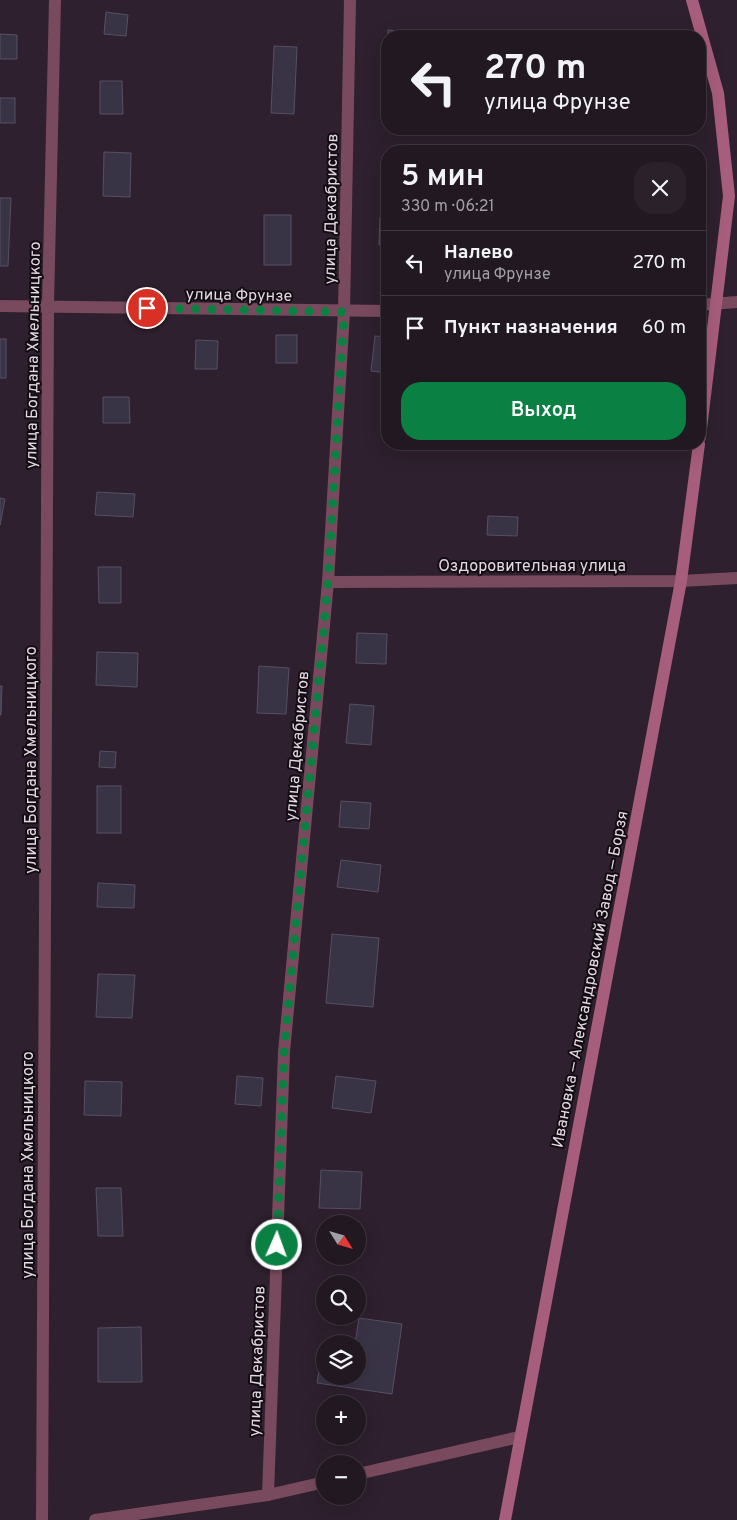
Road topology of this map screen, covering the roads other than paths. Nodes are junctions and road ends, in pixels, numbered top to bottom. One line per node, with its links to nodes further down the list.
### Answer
1 (55, 0): 10 (street, улица Богдана Хмельницкого)
2 (350, 0): 12 (street, улица Декабристов)
3 (692, 0): 4 (main road)
4 (700, 30)
5 (706, 51): 7 (main road)
6 (737, 302): 7 (street)
7 (718, 304): 8 (street); 13 (main road)
8 (706, 305)
9 (0, 306): 10 (street, улица Фрунзе)
10 (48, 306): 12 (street, улица Фрунзе); 22 (street, улица Богдана Хмельницкого)
11 (381, 311): 12 (street, улица Фрунзе)
12 (344, 312): 17 (street, улица Декабристов)
13 (706, 393)
14 (698, 450): 16 (main road, Ивановка — Александровский Завод — Борзя)
15 (737, 578): 16 (street, Оздоровительная улица)
16 (681, 581): 17 (street, Оздоровительная улица); 18 (main road, Ивановка — Александровский Завод — Борзя)
17 (328, 582): 21 (street, улица Декабристов)
18 (519, 1437): 19 (street); 24 (main road, Ивановка — Александровский Завод — Борзя)
19 (366, 1472)
20 (316, 1484): 21 (street)
21 (268, 1495): 23 (street)
22 (42, 1520)
23 (95, 1520)
24 (505, 1520)

